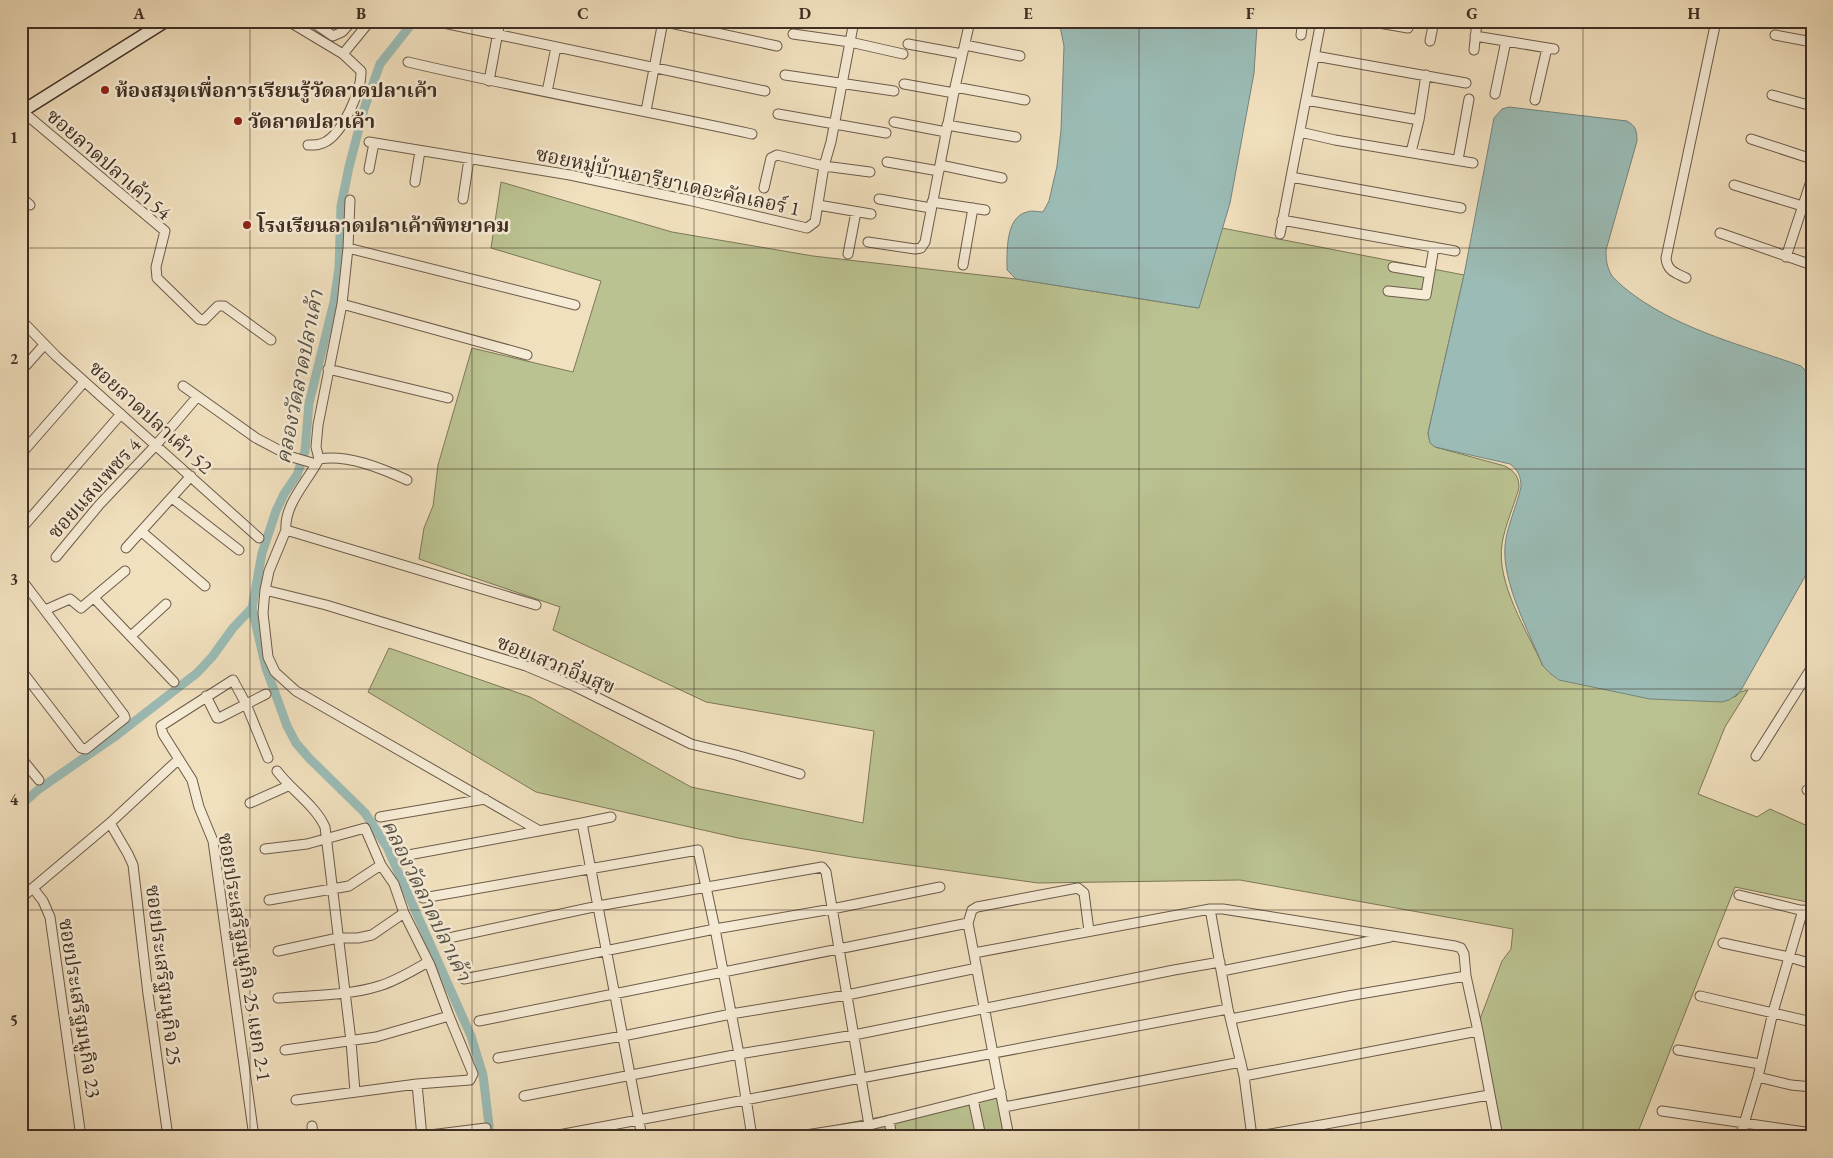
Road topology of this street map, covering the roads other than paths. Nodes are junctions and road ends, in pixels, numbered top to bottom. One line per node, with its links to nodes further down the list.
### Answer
1 (166, 21): 55 (main road)
2 (288, 21): 32 (street)
3 (311, 21): 4 (street)
4 (352, 21)
5 (370, 21): 32 (street)
6 (500, 21): 19 (street)
7 (662, 21): 28 (street); 37 (street)
8 (854, 21): 25 (street, ซอยหมู่บ้านอารียาเดอะคัลเลอร์ 1)
9 (970, 21): 30 (street)
10 (1303, 21): 20 (street)
11 (1321, 21): 35 (street)
12 (1367, 21): 17 (street)
13 (1434, 21): 23 (street)
14 (1477, 21): 22 (street)
15 (1716, 21): 111 (street)
16 (438, 22): 19 (street)
17 (1408, 28)
18 (793, 34): 25 (street)
19 (497, 35): 29 (street); 40 (street)
20 (1300, 35)
21 (1776, 35): 26 (street)
22 (1475, 36): 24 (street); 31 (street)
23 (1430, 41)
24 (1506, 41): 48 (street); 53 (street)
25 (850, 42): 33 (street); 41 (street, ซอยหมู่บ้านอารียาเดอะคัลเลอร์ 1)
26 (1812, 42)
27 (908, 44): 30 (street)
28 (778, 46)
29 (556, 47): 37 (street); 47 (street)
30 (963, 50): 34 (street); 44 (street)
31 (1474, 50)
32 (343, 54): 67 (street)
33 (902, 54)
34 (1020, 56)
35 (1314, 56): 39 (street); 52 (street)
36 (408, 62): 40 (street)
37 (654, 68): 45 (street); 56 (street)
38 (785, 75): 41 (street)
39 (1426, 75): 42 (street); 58 (street)
40 (489, 81): 47 (street)
41 (843, 82): 46 (street); 60 (street, ซอยหมู่บ้านอารียาเดอะคัลเลอร์ 1)
42 (1466, 83)
43 (904, 84): 44 (street)
44 (954, 90): 51 (street); 61 (street)
45 (765, 91)
46 (894, 91)
47 (547, 92): 56 (street)
48 (1495, 94)
49 (1772, 95): 54 (street)
50 (1469, 99): 72 (street)
51 (1025, 100)
52 (1306, 100): 58 (street); 63 (street)
53 (1535, 100)
54 (1812, 106)
55 (22, 111): 116 (street, ซอยลาดปลาเค้า 54)
56 (646, 111): 64 (street)
57 (778, 114): 60 (street)
58 (1419, 120): 69 (street)
59 (894, 122): 61 (street)
60 (834, 125): 62 (street); 75 (street, ซอยหมู่บ้านอารียาเดอะคัลเลอร์ 1)
61 (947, 128): 65 (street); 77 (street)
62 (886, 132)
63 (1300, 132): 69 (street); 79 (street)
64 (752, 134)
65 (1016, 137)
66 (1751, 139): 71 (street)
67 (308, 145)
68 (420, 150): 70 (street, ซอยหมู่บ้านอารียาเดอะคัลเลอร์ 1); 76 (street, ซอยหมู่บ้านอารียาเดอะคัลเลอร์ 1); 82 (street)
69 (1411, 152): 72 (street)
70 (469, 159): 86 (street); 91 (street, ซอยหมู่บ้านอารียาเดอะคัลเลอร์ 1)
71 (1812, 159)
72 (1458, 160): 74 (street)
73 (888, 162): 77 (street)
74 (1473, 163)
75 (824, 166): 78 (street); 84 (street); 91 (street, ซอยหมู่บ้านอารียาเดอะคัลเลอร์ 1)
76 (369, 168)
77 (939, 168): 80 (street); 90 (street)
78 (870, 172)
79 (1291, 177): 93 (street); 98 (street)
80 (1002, 178)
81 (1812, 178): 94 (street)
82 (415, 182)
83 (1734, 185): 94 (street)
84 (764, 188)
85 (21, 197): 89 (street)
86 (463, 199)
87 (879, 199): 90 (street)
88 (350, 200): 103 (street)
89 (30, 204)
90 (932, 205): 92 (street); 101 (street)
91 (818, 206): 96 (street)
92 (973, 208): 95 (street); 107 (street)
93 (1461, 208)
94 (1807, 208): 106 (street)
95 (985, 210)
96 (856, 212): 97 (street); 105 (street)
97 (871, 214)
98 (1282, 220): 99 (street); 102 (street)
99 (1280, 234)
100 (1720, 234): 106 (street)
101 (868, 242)
102 (1434, 247): 104 (street); 110 (street)
103 (348, 248): 113 (street); 114 (street)
104 (1455, 251)
105 (848, 254)
106 (1786, 257): 108 (street)
107 (962, 265)
108 (1812, 265)
109 (1392, 267): 110 (street)
110 (1429, 273): 112 (street)
111 (1686, 278)
112 (1388, 291)
113 (342, 304): 118 (street); 119 (street)
114 (575, 305)
115 (21, 320): 117 (street, ซอยลาดปลาเค้า 52)
116 (271, 340)
117 (44, 344): 120 (street); 121 (street, ซอยลาดปลาเค้า 52)
118 (527, 354)
119 (328, 369): 124 (street); 128 (street)
120 (21, 371)
121 (84, 382): 125 (street, ซอยลาดปลาเค้า 52); 127 (street)
122 (183, 386): 123 (street)
123 (197, 397): 126 (street, ซอยแสงเพชร 4); 128 (street)
124 (448, 398)
125 (121, 414): 126 (street, ซอยลาดปลาเค้า 52); 132 (street)
126 (156, 445): 129 (street, ซอยลาดปลาเค้า 52); 138 (street, ซอยแสงเพชร 4)
127 (21, 454)
128 (316, 462): 130 (street); 133 (street)
129 (191, 476): 131 (street); 135 (street, ซอยลาดปลาเค้า 52)
130 (407, 480)
131 (172, 498): 134 (street); 137 (street)
132 (21, 529)
133 (286, 530): 142 (street); 145 (street)
134 (142, 532): 136 (street); 141 (street)
135 (259, 538)
136 (126, 548)
137 (239, 550)
138 (56, 557)
139 (125, 571): 143 (street)
140 (21, 579): 146 (street)
141 (205, 586)
142 (265, 590): 159 (street, ซอยเสวกอิ่มสุข); 162 (street)
143 (94, 598): 146 (street); 147 (street)
144 (166, 604): 147 (street)
145 (536, 604)
146 (45, 610): 149 (street)
147 (132, 636): 150 (street)
148 (1812, 668): 154 (street)
149 (21, 670)
150 (174, 682)
151 (266, 694): 153 (street)
152 (206, 696): 153 (street); 153 (street); 157 (street, ซอยประเสริฐมนูกิจ 25 แยก 2-1)
153 (246, 704): 156 (street)
154 (1756, 756)
155 (21, 758): 160 (street)
156 (268, 758)
157 (178, 759): 166 (street); 255 (street, ซอยประเสริฐมนูกิจ 25 แยก 2-1)
158 (277, 771): 161 (street)
159 (800, 774)
160 (39, 780)
161 (288, 786): 163 (street); 169 (street)
162 (485, 799): 164 (street); 168 (street)
163 (250, 803)
164 (380, 818)
165 (611, 818): 167 (street)
166 (110, 823): 176 (street); 254 (street, ซอยประเสริฐมนูกิจ 25)
167 (582, 823): 168 (street); 173 (street)
168 (538, 830): 171 (street)
169 (328, 839): 170 (street); 172 (street); 177 (street)
170 (265, 849)
171 (403, 856)
172 (380, 865): 177 (street); 186 (street)
173 (591, 868): 174 (street); 180 (street); 182 (street)
174 (706, 886): 182 (street); 184 (street); 188 (street)
175 (940, 887): 184 (street)
176 (33, 888): 179 (street); 253 (street, ซอยประเสริฐมนูกิจ 23)
177 (332, 889): 181 (street); 191 (street)
178 (1739, 895): 185 (street)
179 (21, 898)
180 (423, 898)
181 (269, 900)
182 (598, 906): 192 (street); 195 (street)
183 (1210, 909): 189 (street); 190 (street); 201 (street)
184 (832, 910): 188 (street); 194 (street)
185 (1807, 912): 198 (street)
186 (404, 913): 191 (street); 199 (street)
187 (968, 923): 189 (street); 194 (street); 197 (street)
188 (715, 929): 195 (street); 203 (street)
189 (1089, 930): 197 (street)
190 (1395, 936): 201 (street); 204 (street)
191 (338, 938): 196 (street); 206 (street)
192 (444, 938)
193 (1723, 943): 198 (street)
194 (839, 948): 203 (street); 208 (street)
195 (606, 950): 205 (street); 207 (street)
196 (278, 951)
197 (974, 953): 202 (street)
198 (1789, 957): 200 (street); 213 (street)
199 (428, 962): 206 (street); 215 (street)
200 (1812, 964)
201 (1221, 967): 211 (street); 212 (street)
202 (976, 968): 208 (street); 211 (street)
203 (723, 972): 207 (street); 214 (street)
204 (1466, 976): 216 (street); 219 (street)
205 (464, 979)
206 (345, 992): 210 (street); 222 (street)
207 (616, 992): 217 (street); 221 (street)
208 (847, 995): 214 (street); 220 (street)
209 (1700, 996): 213 (street)
210 (278, 998)
211 (984, 1009): 220 (street); 226 (street)
212 (1228, 1009): 216 (street); 226 (street)
213 (1773, 1012): 218 (street); 229 (street)
214 (730, 1014): 221 (street); 225 (street)
215 (449, 1016): 222 (street); 234 (street)
216 (1231, 1019): 228 (street)
217 (479, 1020)
218 (1812, 1022)
219 (1478, 1031): 231 (street); 238 (street)
220 (854, 1035): 225 (street); 233 (street)
221 (623, 1036): 227 (street); 230 (street)
222 (351, 1041): 223 (street); 236 (street)
223 (286, 1050)
224 (1678, 1050): 229 (street)
225 (739, 1054): 230 (street); 240 (street)
226 (994, 1055): 233 (street); 237 (street)
227 (498, 1058)
228 (1241, 1062): 231 (street); 243 (street)
229 (1760, 1064): 232 (street)
230 (631, 1076): 239 (street); 245 (street)
231 (1244, 1076): 265 (street)
232 (1758, 1077): 235 (street); 247 (street)
233 (860, 1078): 240 (street); 248 (street)
234 (417, 1084): 236 (street); 252 (street)
235 (1812, 1087)
236 (355, 1092): 242 (street)
237 (1001, 1092): 241 (street); 243 (street)
238 (1489, 1095): 265 (street); 266 (street)
239 (524, 1096)
240 (746, 1099): 245 (street); 259 (street)
241 (973, 1099): 246 (street); 263 (street)
242 (296, 1100)
243 (1004, 1107): 264 (street)
244 (1662, 1111): 247 (street)
245 (639, 1120): 257 (street); 258 (street)
246 (889, 1120): 248 (street); 262 (street)
247 (1744, 1122): 251 (street); 267 (street)
248 (870, 1125): 260 (street); 261 (street)
249 (312, 1126): 256 (street)
250 (486, 1128): 252 (street)
251 (1812, 1134)
252 (422, 1136)
253 (82, 1137)
254 (168, 1137)
255 (254, 1137)
256 (312, 1137)
257 (548, 1137)
258 (642, 1137)
259 (752, 1137)
260 (793, 1137)
261 (871, 1137)
262 (892, 1137)
263 (981, 1137)
264 (1009, 1137)
265 (1253, 1137)
266 (1498, 1137)
267 (1740, 1137)

